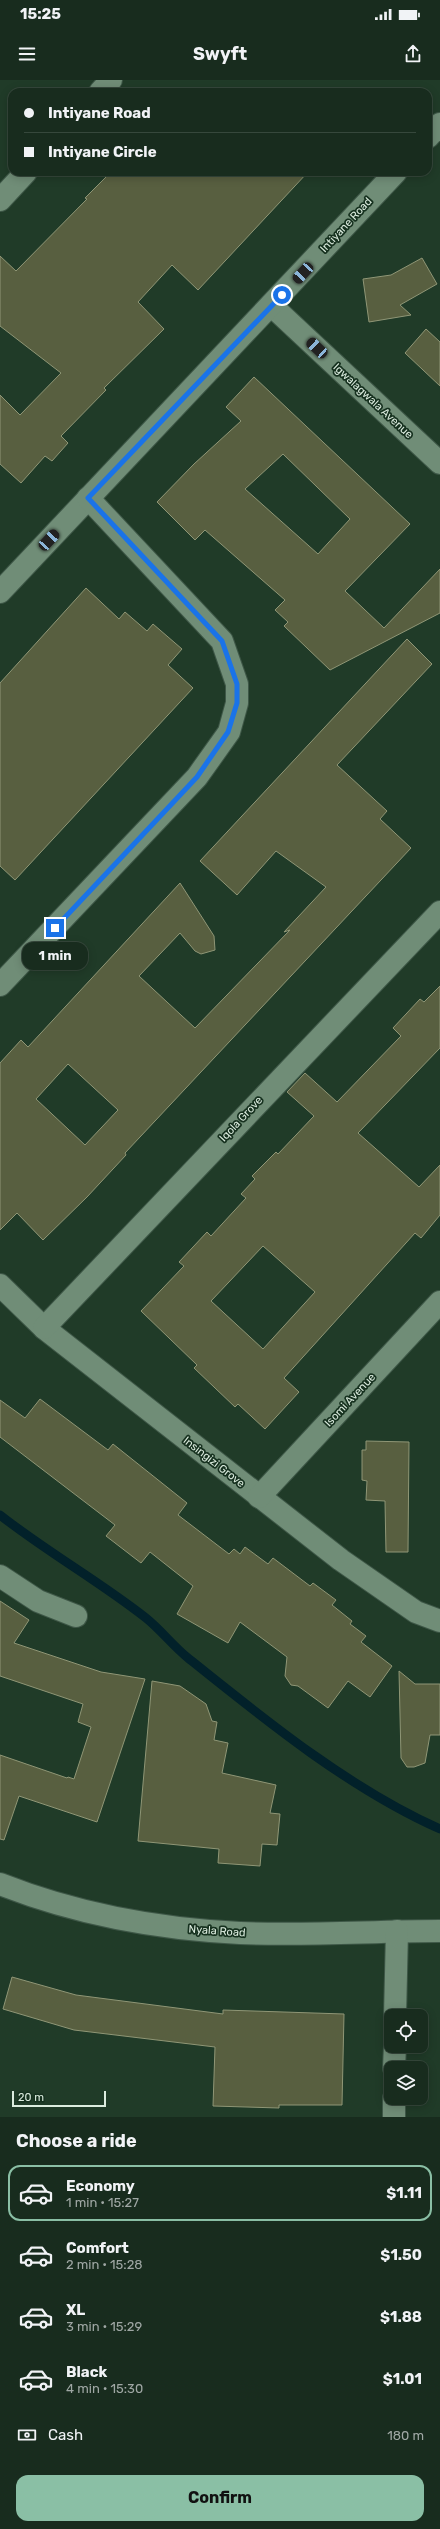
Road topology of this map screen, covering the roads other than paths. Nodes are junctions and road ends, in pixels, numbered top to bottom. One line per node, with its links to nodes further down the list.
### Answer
1 (111, 80): 2 (street)
2 (104, 88)
3 (440, 124): 4 (street)
4 (432, 133)
5 (22, 176): 7 (street)
6 (392, 176): 8 (street, Intiyane Road)
7 (0, 200)
8 (272, 306): 9 (street, Igwalagwala Avenue); 10 (street, Intiyane Road)
9 (440, 463)
10 (88, 498): 11 (street, Intiyane Road); 13 (street)
11 (0, 592)
12 (440, 912): 16 (street, Iqola Grove)
13 (0, 985)
14 (0, 1285): 16 (street, Insingizi Grove)
15 (440, 1302): 17 (street, Isomi Avenue)
16 (44, 1328): 17 (street, Insingizi Grove)
17 (259, 1497): 20 (street, Insingizi Grove)
18 (0, 1576): 19 (street)
19 (76, 1616)
20 (440, 1621)
21 (0, 1884): 22 (street, Nyala Road)
22 (397, 1931): 23 (street, Nyala Road); 24 (street)
23 (440, 1931)
24 (395, 2009)
25 (394, 2105): 26 (street)
26 (394, 2117)

